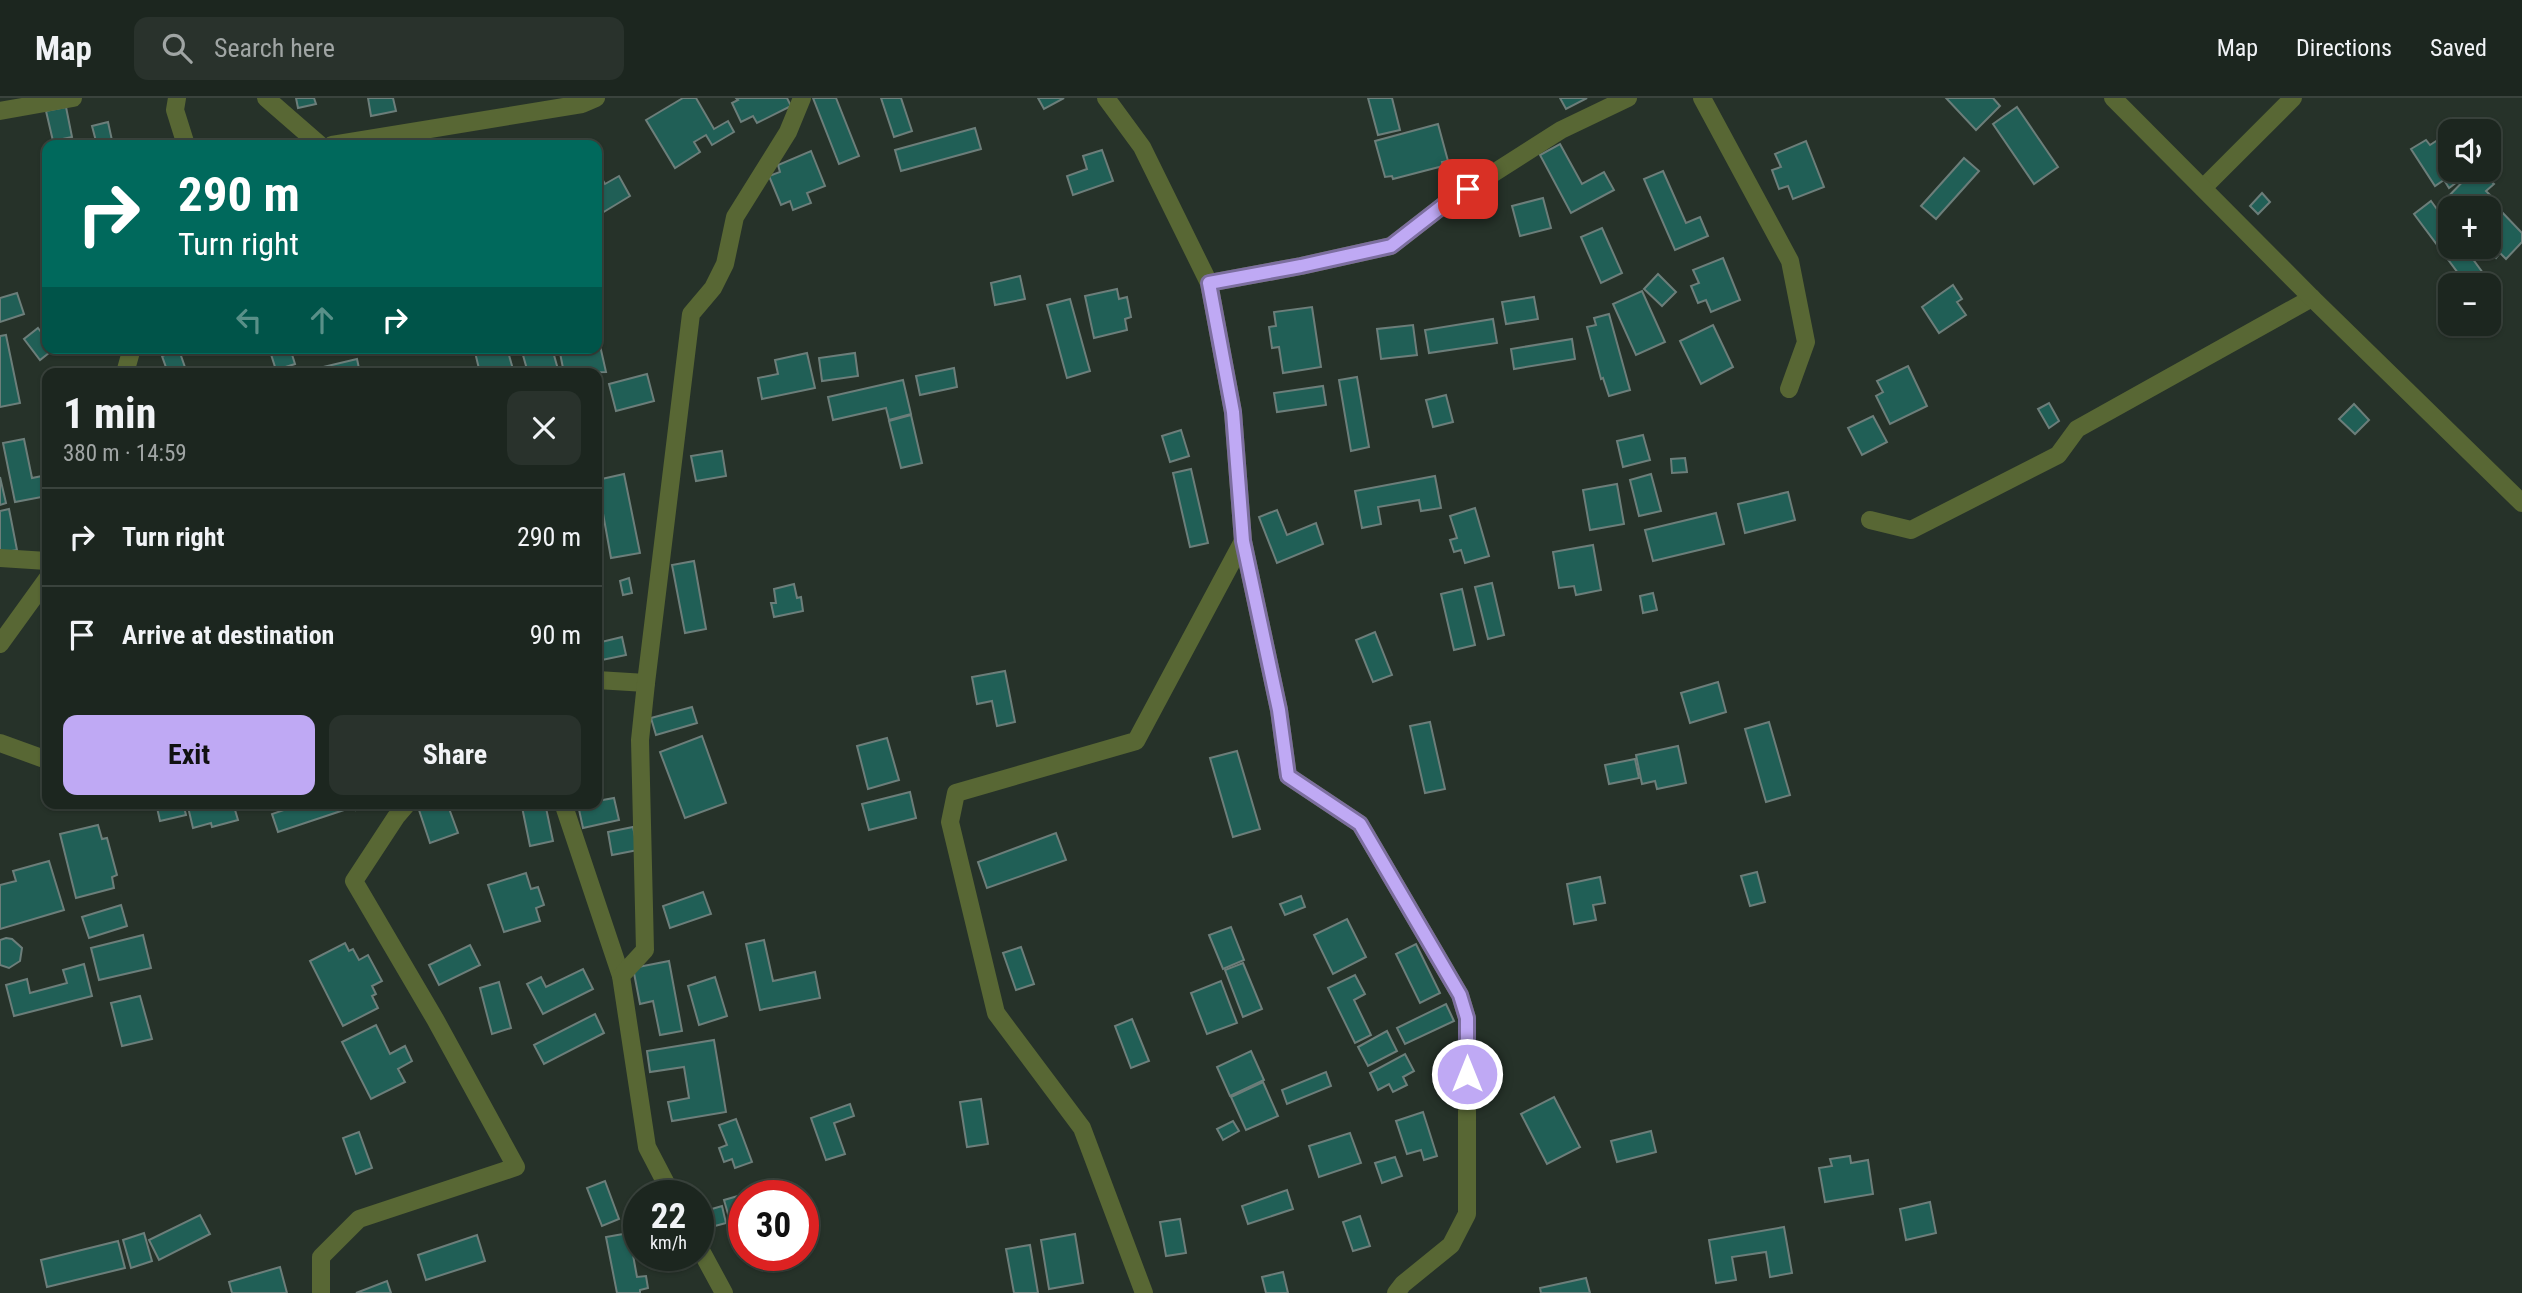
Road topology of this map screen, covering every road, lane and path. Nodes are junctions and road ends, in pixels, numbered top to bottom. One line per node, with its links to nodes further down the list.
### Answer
1 (73, 98): 11 (street)
2 (177, 98): 12 (street)
3 (266, 98): 13 (street)
4 (596, 98): 14 (street)
5 (802, 98): 27 (street)
6 (1106, 98): 16 (street)
7 (1628, 98): 16 (street)
8 (1702, 98): 18 (street)
9 (2113, 98): 15 (street)
10 (2294, 98): 15 (street)
11 (0, 111)
12 (184, 140)
13 (314, 140)
14 (362, 140)
15 (2203, 188): 17 (street)
16 (1209, 283): 21 (street)
17 (2312, 298): 19 (street); 20 (street)
18 (1789, 389)
19 (2522, 503)
20 (1870, 520)
21 (1243, 541): 37 (street); 38 (street)
22 (0, 558): 23 (street)
23 (42, 561)
24 (42, 586): 25 (street)
25 (0, 644)
26 (602, 680): 27 (street)
27 (646, 683): 32 (street)
28 (0, 743): 29 (street)
29 (42, 758)
30 (403, 809): 35 (street)
31 (565, 809): 32 (street)
32 (621, 976): 33 (street)
33 (664, 1180)
34 (712, 1271): 36 (street)
35 (321, 1293)
36 (724, 1293)
37 (1144, 1293)
38 (1396, 1293)

